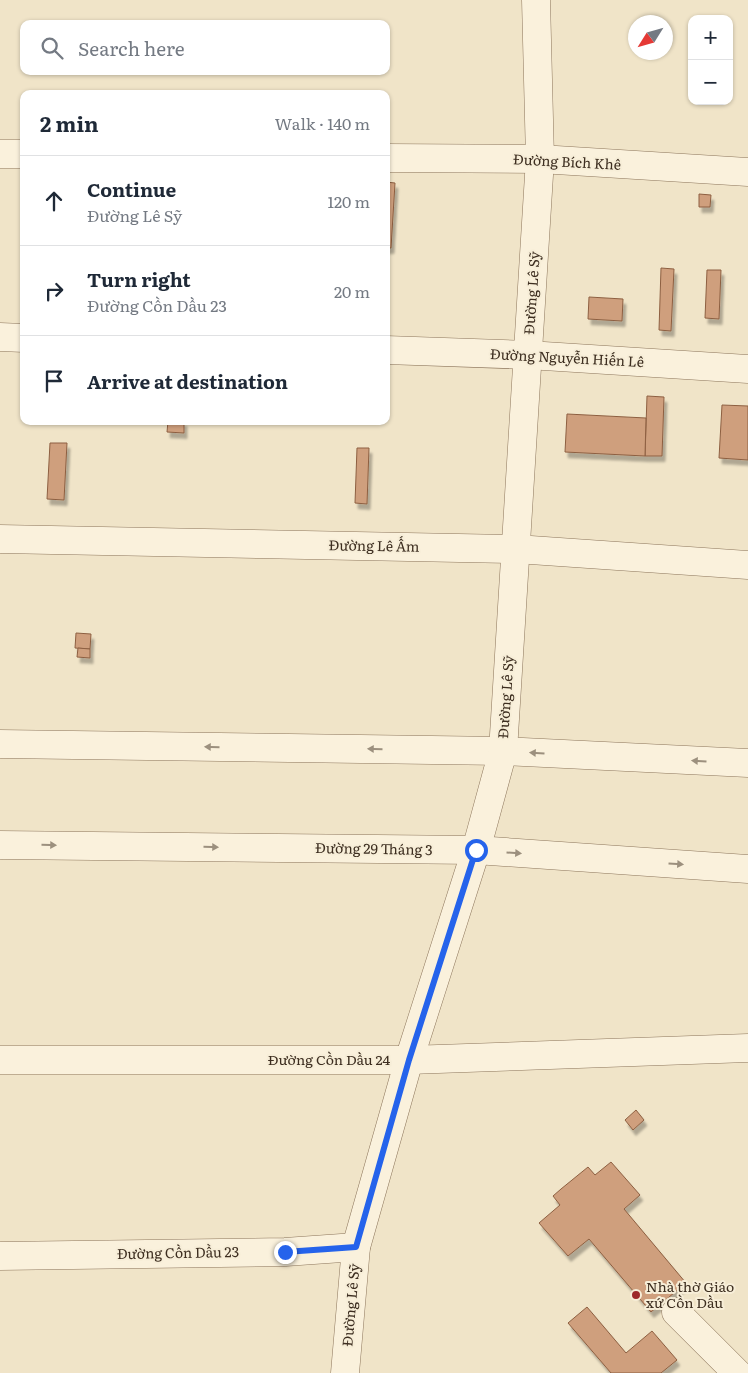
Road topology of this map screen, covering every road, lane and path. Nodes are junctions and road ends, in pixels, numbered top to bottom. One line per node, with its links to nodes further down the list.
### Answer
1 (536, 0): 5 (street, Đường Lê Sỹ)
2 (0, 154): 3 (street)
3 (20, 154)
4 (390, 158): 5 (street, Đường Bích Khê)
5 (540, 159): 6 (street, Đường Bích Khê); 10 (street, Đường Lê Sỹ)
6 (748, 172)
7 (0, 338): 8 (street)
8 (20, 338)
9 (390, 350): 10 (street, Đường Nguyễn Hiến Lê)
10 (528, 355): 11 (street, Đường Nguyễn Hiến Lê); 13 (street, Đường Lê Sỹ)
11 (748, 369)
12 (0, 538): 13 (street, Đường Lê Ấm)
13 (516, 549): 14 (street, Đường Lê Ấm); 16 (street, Đường Lê Sỹ)
14 (748, 565)
15 (0, 744): 16 (street, one-way to 15)
16 (503, 751): 17 (street, one-way to 16); 19 (street, Đường Lê Sỹ)
17 (748, 763)
18 (0, 845): 19 (street, Đường 29 Tháng 3, one-way to 19)
19 (476, 850): 20 (street, Đường 29 Tháng 3, one-way to 20); 23 (street, Đường Lê Sỹ)
20 (748, 869)
21 (748, 1048): 23 (street, Đường Cồn Dầu 24)
22 (0, 1060): 23 (street, Đường Cồn Dầu 24)
23 (409, 1060): 24 (street, Đường Lê Sỹ)
24 (356, 1247): 25 (street, Đường Cồn Dầu 23); 27 (street, Đường Lê Sỹ)
25 (0, 1256)
26 (676, 1312): 28 (street)
27 (345, 1373)
28 (737, 1373)

